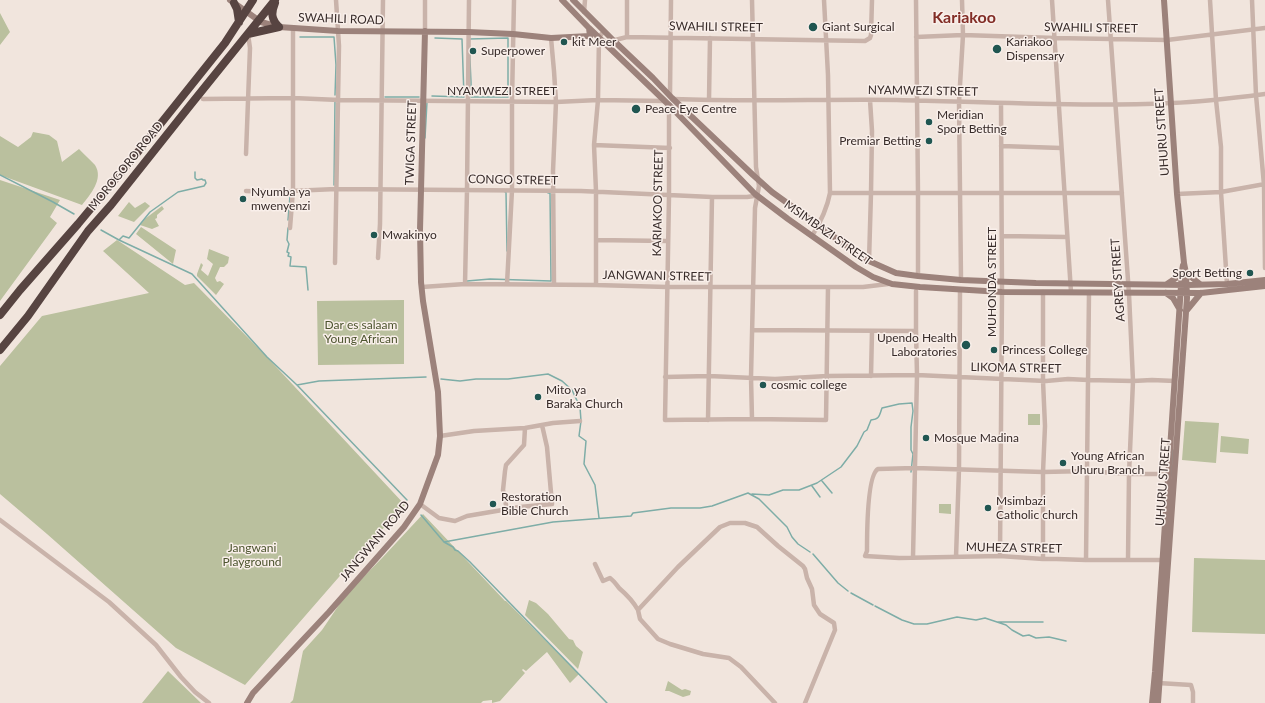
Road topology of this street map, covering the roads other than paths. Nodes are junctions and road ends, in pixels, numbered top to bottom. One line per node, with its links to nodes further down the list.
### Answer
1 (252, 0): 23 (highway); 24 (highway, MOROGORO ROAD)
2 (276, 0): 26 (highway, MOROGORO ROAD); 28 (highway)
3 (336, 0): 33 (street)
4 (383, 0): 34 (street)
5 (425, 0): 35 (street, TWIGA STREET)
6 (469, 0): 37 (street)
7 (514, 0): 39 (street)
8 (562, 0): 30 (street, MSIMBAZI STREET)
9 (573, 0): 25 (street, MSIMBAZI STREET)
10 (585, 0): 25 (street)
11 (627, 0): 43 (street)
12 (671, 0): 46 (street)
13 (752, 0): 49 (street)
14 (824, 0): 51 (street)
15 (872, 0): 51 (street, SWAHILI STREET)
16 (916, 0): 44 (street)
17 (962, 0): 41 (street)
18 (1052, 0): 48 (street)
19 (1108, 0): 50 (street, AGREY STREET)
20 (1164, 0): 52 (street, UHURU STREET)
21 (1210, 0): 40 (street)
22 (1252, 0): 32 (street)
23 (232, 2): 24 (street); 27 (highway)
24 (245, 11): 26 (street); 27 (highway, MOROGORO ROAD)
25 (584, 12): 36 (street, MSIMBAZI STREET)
26 (258, 21): 28 (street, SWAHILI ROAD); 38 (highway, MOROGORO ROAD)
27 (239, 22): 154 (highway, MOROGORO ROAD)
28 (279, 27): 29 (street, SWAHILI ROAD); 38 (highway)
29 (293, 28): 33 (street, SWAHILI ROAD); 58 (street)
30 (589, 28): 42 (street, MSIMBAZI STREET); 45 (street)
31 (1265, 28): 32 (street, SWAHILI STREET)
32 (1253, 29): 40 (street, SWAHILI STREET); 56 (street)
33 (338, 31): 34 (street, SWAHILI ROAD); 62 (street)
34 (382, 31): 35 (street, SWAHILI ROAD); 63 (street)
35 (424, 31): 37 (street); 64 (street, TWIGA STREET)
36 (604, 31): 42 (street); 53 (street, MSIMBAZI STREET)
37 (468, 32): 39 (street); 70 (street)
38 (248, 34): 60 (street); 159 (highway, MOROGORO ROAD)
39 (513, 34): 45 (street); 71 (street)
40 (1212, 34): 52 (street, SWAHILI STREET); 69 (street)
41 (963, 35): 44 (street, SWAHILI STREET); 48 (street, SWAHILI STREET); 75 (street)
42 (599, 37): 54 (street, MSIMBAZI STREET); 65 (street)
43 (627, 37): 46 (street, SWAHILI STREET); 53 (street, SWAHILI STREET)
44 (916, 37): 73 (street)
45 (551, 38): 74 (street)
46 (670, 38): 47 (street, SWAHILI STREET); 57 (street)
47 (710, 38): 49 (street, SWAHILI STREET); 66 (street)
48 (1054, 38): 50 (street, SWAHILI STREET); 78 (street)
49 (752, 39): 51 (street, SWAHILI STREET); 67 (street)
50 (1111, 39): 52 (street, SWAHILI STREET); 79 (street, AGREY STREET)
51 (826, 40): 61 (street)
52 (1167, 40): 77 (street, UHURU STREET)
53 (614, 41): 54 (street, SWAHILI STREET); 57 (street, MSIMBAZI STREET)
54 (609, 46): 72 (street, MSIMBAZI STREET)
55 (1265, 94): 56 (street, NYAMWEZI STREET)
56 (1256, 95): 69 (street, NYAMWEZI STREET); 87 (street)
57 (672, 97): 66 (street, NYAMWEZI STREET); 86 (street, MSIMBAZI STREET)
58 (293, 98): 60 (street, NYAMWEZI STREET); 62 (street, NYAMWEZI STREET); 89 (street)
59 (203, 99): 60 (street, NYAMWEZI STREET)
60 (248, 99): 85 (street)
61 (829, 99): 67 (street, NYAMWEZI STREET); 68 (street, NYAMWEZI STREET); 98 (street)
62 (339, 100): 63 (street, NYAMWEZI STREET); 88 (street)
63 (381, 100): 64 (street, NYAMWEZI STREET); 90 (street)
64 (424, 100): 70 (street, NYAMWEZI STREET); 91 (street, TWIGA STREET)
65 (598, 100): 72 (street, NYAMWEZI STREET); 74 (street, NYAMWEZI STREET); 81 (street)
66 (709, 100): 67 (street, NYAMWEZI STREET)
67 (754, 100): 86 (street)
68 (870, 100): 73 (street, NYAMWEZI STREET); 99 (street)
69 (1216, 100): 77 (street, NYAMWEZI STREET); 97 (street)
70 (468, 101): 71 (street, NYAMWEZI STREET); 92 (street)
71 (512, 101): 74 (street, NYAMWEZI STREET); 93 (street)
72 (664, 101): 80 (street, MSIMBAZI STREET)
73 (917, 101): 75 (street, NYAMWEZI STREET); 100 (street)
74 (556, 102): 94 (street)
75 (959, 102): 76 (street, NYAMWEZI STREET); 101 (street)
76 (1001, 103): 78 (street, NYAMWEZI STREET); 82 (street, MUHONDA STREET)
77 (1171, 103): 79 (street, NYAMWEZI STREET); 106 (street, UHURU STREET)
78 (1058, 104): 79 (street, NYAMWEZI STREET); 84 (street)
79 (1116, 104): 104 (street, AGREY STREET)
80 (670, 106): 83 (street, KARIAKOO STREET); 105 (street, MSIMBAZI STREET)
81 (594, 145): 83 (street); 96 (street)
82 (1001, 146): 84 (street); 102 (street, MUHONDA STREET)
83 (670, 148): 107 (street, KARIAKOO STREET)
84 (1061, 148): 103 (street)
85 (246, 154)
86 (758, 180): 105 (street); 109 (street, MSIMBAZI STREET)
87 (1264, 184): 97 (street); 119 (street)
88 (336, 189): 89 (street, CONGO STREET); 90 (street, CONGO STREET); 118 (street)
89 (294, 190): 95 (street, CONGO STREET); 110 (street)
90 (380, 190): 91 (street, CONGO STREET); 116 (street)
91 (421, 190): 92 (street, CONGO STREET); 137 (street, TWIGA STREET)
92 (467, 190): 93 (street, CONGO STREET); 125 (street)
93 (512, 190): 94 (street, CONGO STREET); 126 (street)
94 (554, 190): 96 (street, CONGO STREET); 127 (street)
95 (246, 191)
96 (596, 191): 107 (street, CONGO STREET); 114 (street)
97 (1221, 192): 106 (street); 134 (street)
98 (830, 193): 99 (street); 109 (street)
99 (872, 193): 100 (street); 117 (street)
100 (918, 193): 101 (street); 121 (street)
101 (960, 193): 102 (street); 122 (street)
102 (1002, 193): 103 (street); 112 (street, MUHONDA STREET)
103 (1064, 193): 104 (street); 113 (street)
104 (1122, 193): 131 (street, AGREY STREET)
105 (756, 194): 108 (street, CONGO STREET); 111 (street, MSIMBAZI STREET); 140 (street)
106 (1178, 194): 120 (street, UHURU STREET)
107 (669, 196): 108 (street, CONGO STREET); 115 (street, KARIAKOO STREET)
108 (712, 197): 139 (street)
109 (818, 226): 111 (street); 117 (street, MSIMBAZI STREET)
110 (290, 228)
111 (812, 236): 129 (street, MSIMBAZI STREET)
112 (1002, 236): 113 (street); 124 (street, MUHONDA STREET)
113 (1067, 237): 130 (street)
114 (596, 240): 115 (street); 128 (street)
115 (667, 241): 138 (street, KARIAKOO STREET)
116 (378, 258)
117 (869, 261): 121 (street, MSIMBAZI STREET)
118 (335, 263)
119 (1265, 268)
120 (1184, 273): 132 (street); 133 (street); 135 (street, UHURU STREET)
121 (918, 276): 122 (street, MSIMBAZI STREET)
122 (961, 280): 124 (street, MSIMBAZI STREET)
123 (1265, 280): 134 (street, MSIMBAZI STREET)
124 (1002, 283): 130 (street, MSIMBAZI STREET); 144 (street, MUHONDA STREET)
125 (465, 284): 126 (street, JANGWANI STREET); 137 (street, JANGWANI STREET)
126 (507, 284): 127 (street, JANGWANI STREET)
127 (554, 284): 128 (street, JANGWANI STREET)
128 (596, 284): 138 (street, JANGWANI STREET)
129 (892, 284): 141 (street, JANGWANI STREET); 144 (street, MSIMBAZI STREET)
130 (1070, 284): 131 (street, MSIMBAZI STREET); 146 (street)
131 (1128, 284): 132 (street, MSIMBAZI STREET); 148 (street, AGREY STREET)
132 (1167, 284): 135 (street, MSIMBAZI STREET)
133 (1200, 284): 134 (street, MSIMBAZI STREET); 135 (street, MSIMBAZI STREET)
134 (1226, 284)
135 (1184, 285): 150 (street, UHURU STREET)
136 (1265, 286): 151 (street, MSIMBAZI STREET)
137 (422, 287): 177 (street, JANGWANI ROAD)
138 (667, 287): 139 (street, JANGWANI STREET); 164 (street, KARIAKOO STREET)
139 (710, 287): 140 (street, JANGWANI STREET); 161 (street)
140 (754, 287): 141 (street, JANGWANI STREET); 155 (street)
141 (828, 287): 156 (street)
142 (916, 291): 158 (street)
143 (960, 291): 166 (street)
144 (1002, 292): 145 (street, MSIMBAZI STREET); 167 (street, MUHONDA STREET)
145 (1044, 292): 146 (street, MSIMBAZI STREET); 168 (street)
146 (1071, 292): 147 (street, MSIMBAZI STREET)
147 (1089, 292): 148 (street, MSIMBAZI STREET); 169 (street)
148 (1129, 292): 149 (street, MSIMBAZI STREET); 170 (street, AGREY STREET)
149 (1166, 293): 150 (street, MSIMBAZI STREET); 152 (street)
150 (1184, 293): 151 (street, MSIMBAZI STREET); 152 (street, UHURU STREET); 153 (street, UHURU STREET)
151 (1201, 293): 153 (street)
152 (1180, 310): 171 (street, UHURU STREET)
153 (1187, 310): 197 (street, UHURU STREET)
154 (0, 315)
155 (752, 330): 156 (street); 165 (street)
156 (828, 331): 157 (street); 162 (street)
157 (872, 331): 158 (street); 163 (street)
158 (916, 331): 160 (street)
159 (0, 350)
160 (917, 375): 163 (street, LIKOMA STREET); 166 (street, LIKOMA STREET); 178 (street)
161 (709, 376): 164 (street, LIKOMA STREET); 165 (street, LIKOMA STREET); 173 (street)
162 (827, 376): 163 (street, LIKOMA STREET); 165 (street, LIKOMA STREET); 172 (street)
163 (871, 376)
164 (665, 377): 173 (street, KARIAKOO STREET)
165 (751, 377): 172 (street)
166 (960, 377): 167 (street, LIKOMA STREET); 179 (street)
167 (1001, 379): 168 (street, LIKOMA STREET); 180 (street, MUHONDA STREET)
168 (1043, 380): 169 (street, LIKOMA STREET); 182 (street)
169 (1088, 380): 170 (street, LIKOMA STREET); 181 (street)
170 (1133, 381): 171 (street, LIKOMA STREET); 183 (street, AGREY STREET)
171 (1175, 381): 184 (street, UHURU STREET)
172 (752, 419): 173 (street)
173 (708, 420)
174 (580, 421): 175 (street)
175 (542, 425): 176 (street); 186 (street)
176 (525, 428): 177 (street); 186 (street)
177 (440, 436): 185 (street, JANGWANI ROAD)
178 (914, 468): 179 (street); 189 (street); 189 (street, MUHEZA STREET)
179 (959, 469): 180 (street); 190 (street)
180 (1000, 470): 182 (street); 188 (street, MUHONDA STREET)
181 (1087, 471): 182 (street); 183 (street); 192 (street)
182 (1043, 472): 191 (street)
183 (1130, 474): 184 (street); 193 (street, AGREY STREET)
184 (1169, 474): 194 (street, UHURU STREET)
185 (420, 504): 186 (street); 199 (street, JANGWANI ROAD)
186 (507, 510)
187 (0, 520): 198 (street)
188 (1000, 556): 190 (street, MUHEZA STREET); 191 (street, MUHEZA STREET)
189 (913, 557): 190 (street, MUHEZA STREET)
190 (956, 557)
191 (1043, 560): 192 (street, MUHEZA STREET)
192 (1086, 560): 193 (street, MUHEZA STREET)
193 (1128, 560): 194 (street, MUHEZA STREET)
194 (1163, 560): 197 (street, UHURU STREET)
195 (595, 564): 196 (street)
196 (638, 610): 200 (street); 201 (street)
197 (1157, 683): 202 (street, UHURU STREET); 203 (street, UHURU STREET); 204 (street)
198 (209, 703)
199 (247, 703)
200 (775, 703)
201 (805, 703)
202 (1152, 703)
203 (1158, 703)
204 (1193, 703)

